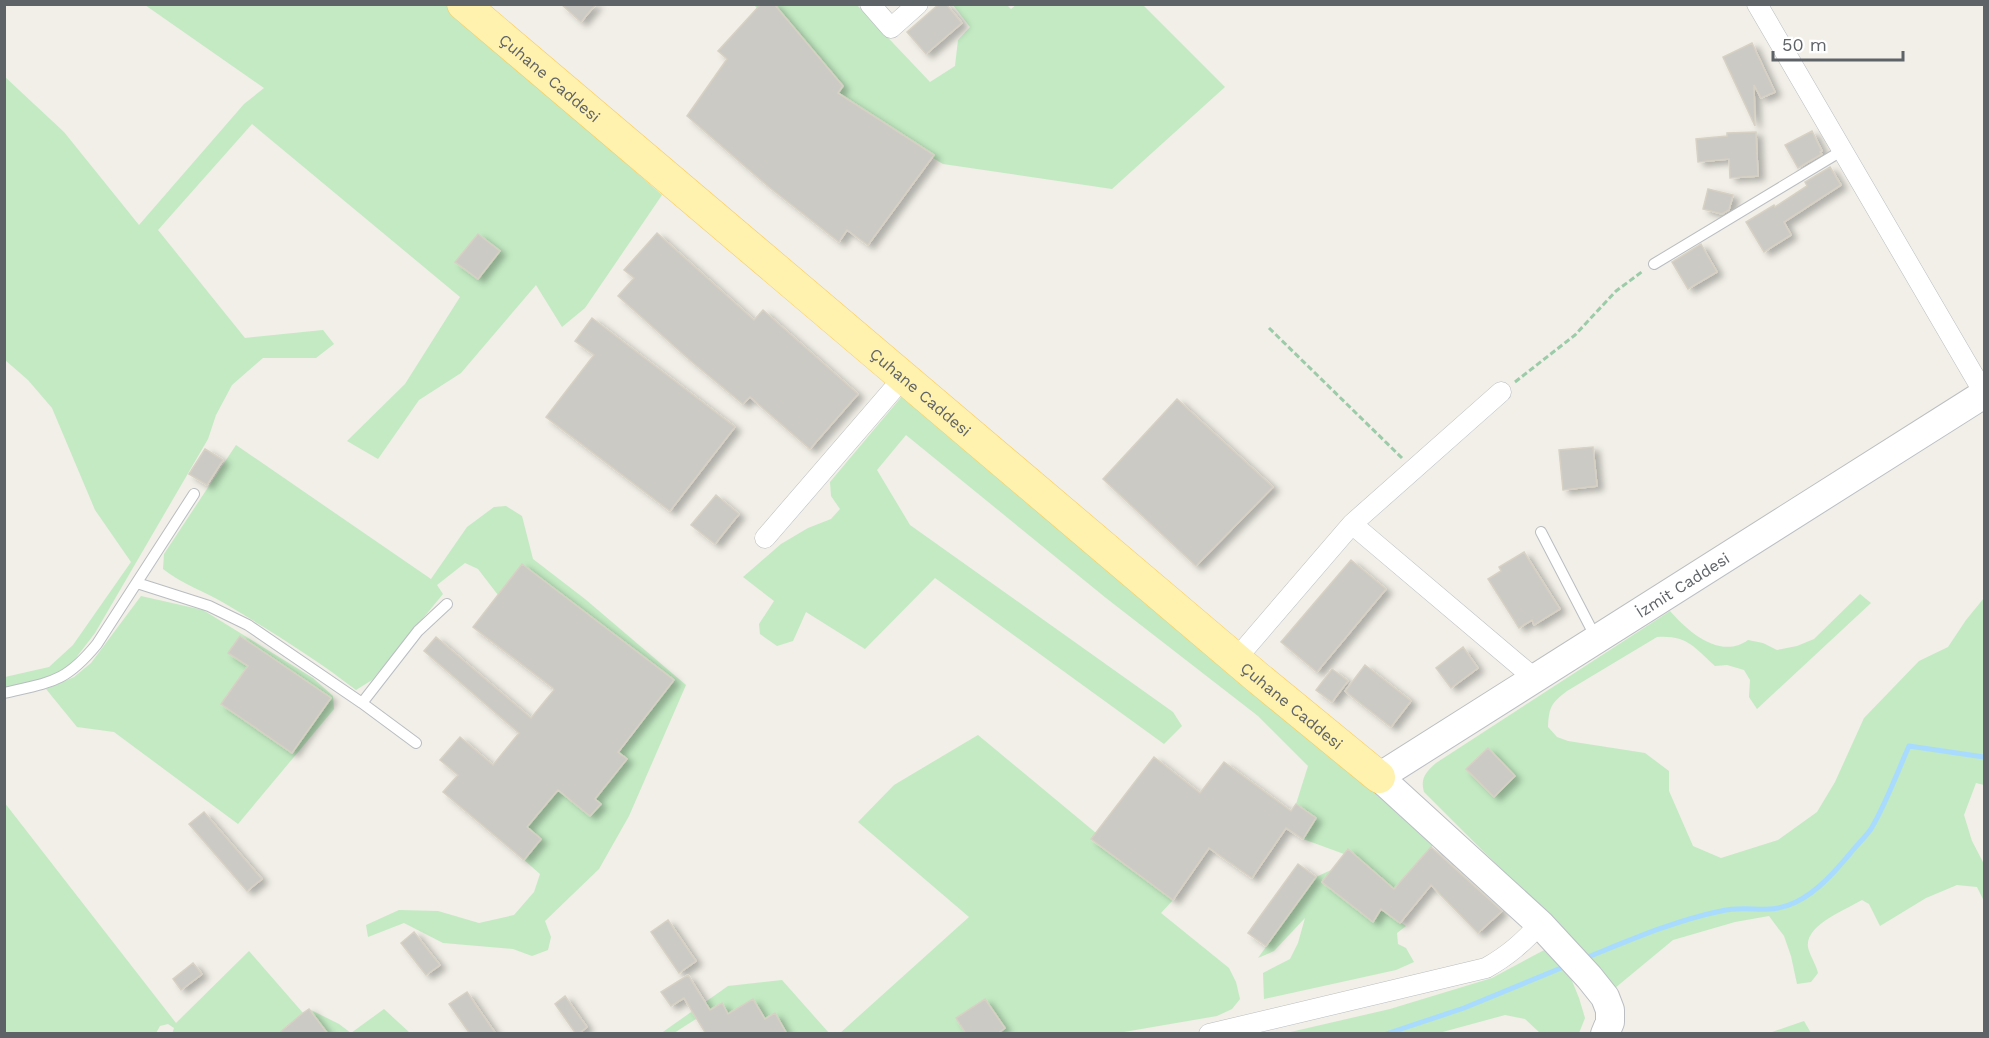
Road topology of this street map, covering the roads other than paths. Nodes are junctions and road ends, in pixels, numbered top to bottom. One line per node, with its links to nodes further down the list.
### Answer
1 (463, 4): 7 (main road, Çuhane Caddesi)
2 (870, 4): 3 (street)
3 (918, 4)
4 (1757, 4): 5 (street)
5 (1843, 150): 6 (lane); 9 (street)
6 (1654, 264)
7 (903, 378): 13 (street); 17 (main road, Çuhane Caddesi)
8 (1501, 392): 11 (street)
9 (1984, 393): 16 (main road, İzmit Caddesi)
10 (194, 495): 14 (lane)
11 (1352, 524): 17 (street); 18 (street)
12 (1541, 532): 16 (lane)
13 (765, 538)
14 (137, 583): 19 (lane); 20 (lane)
15 (447, 604): 20 (lane)
16 (1597, 639): 18 (main road, İzmit Caddesi)
17 (1236, 659): 22 (main road, Çuhane Caddesi)
18 (1534, 678): 22 (main road, İzmit Caddesi)
19 (4, 693)
20 (362, 703): 21 (lane)
21 (416, 743)
22 (1379, 777): 23 (main road)
23 (1547, 932): 24 (street); 25 (main road)
24 (1209, 1034)
25 (1605, 1034)

